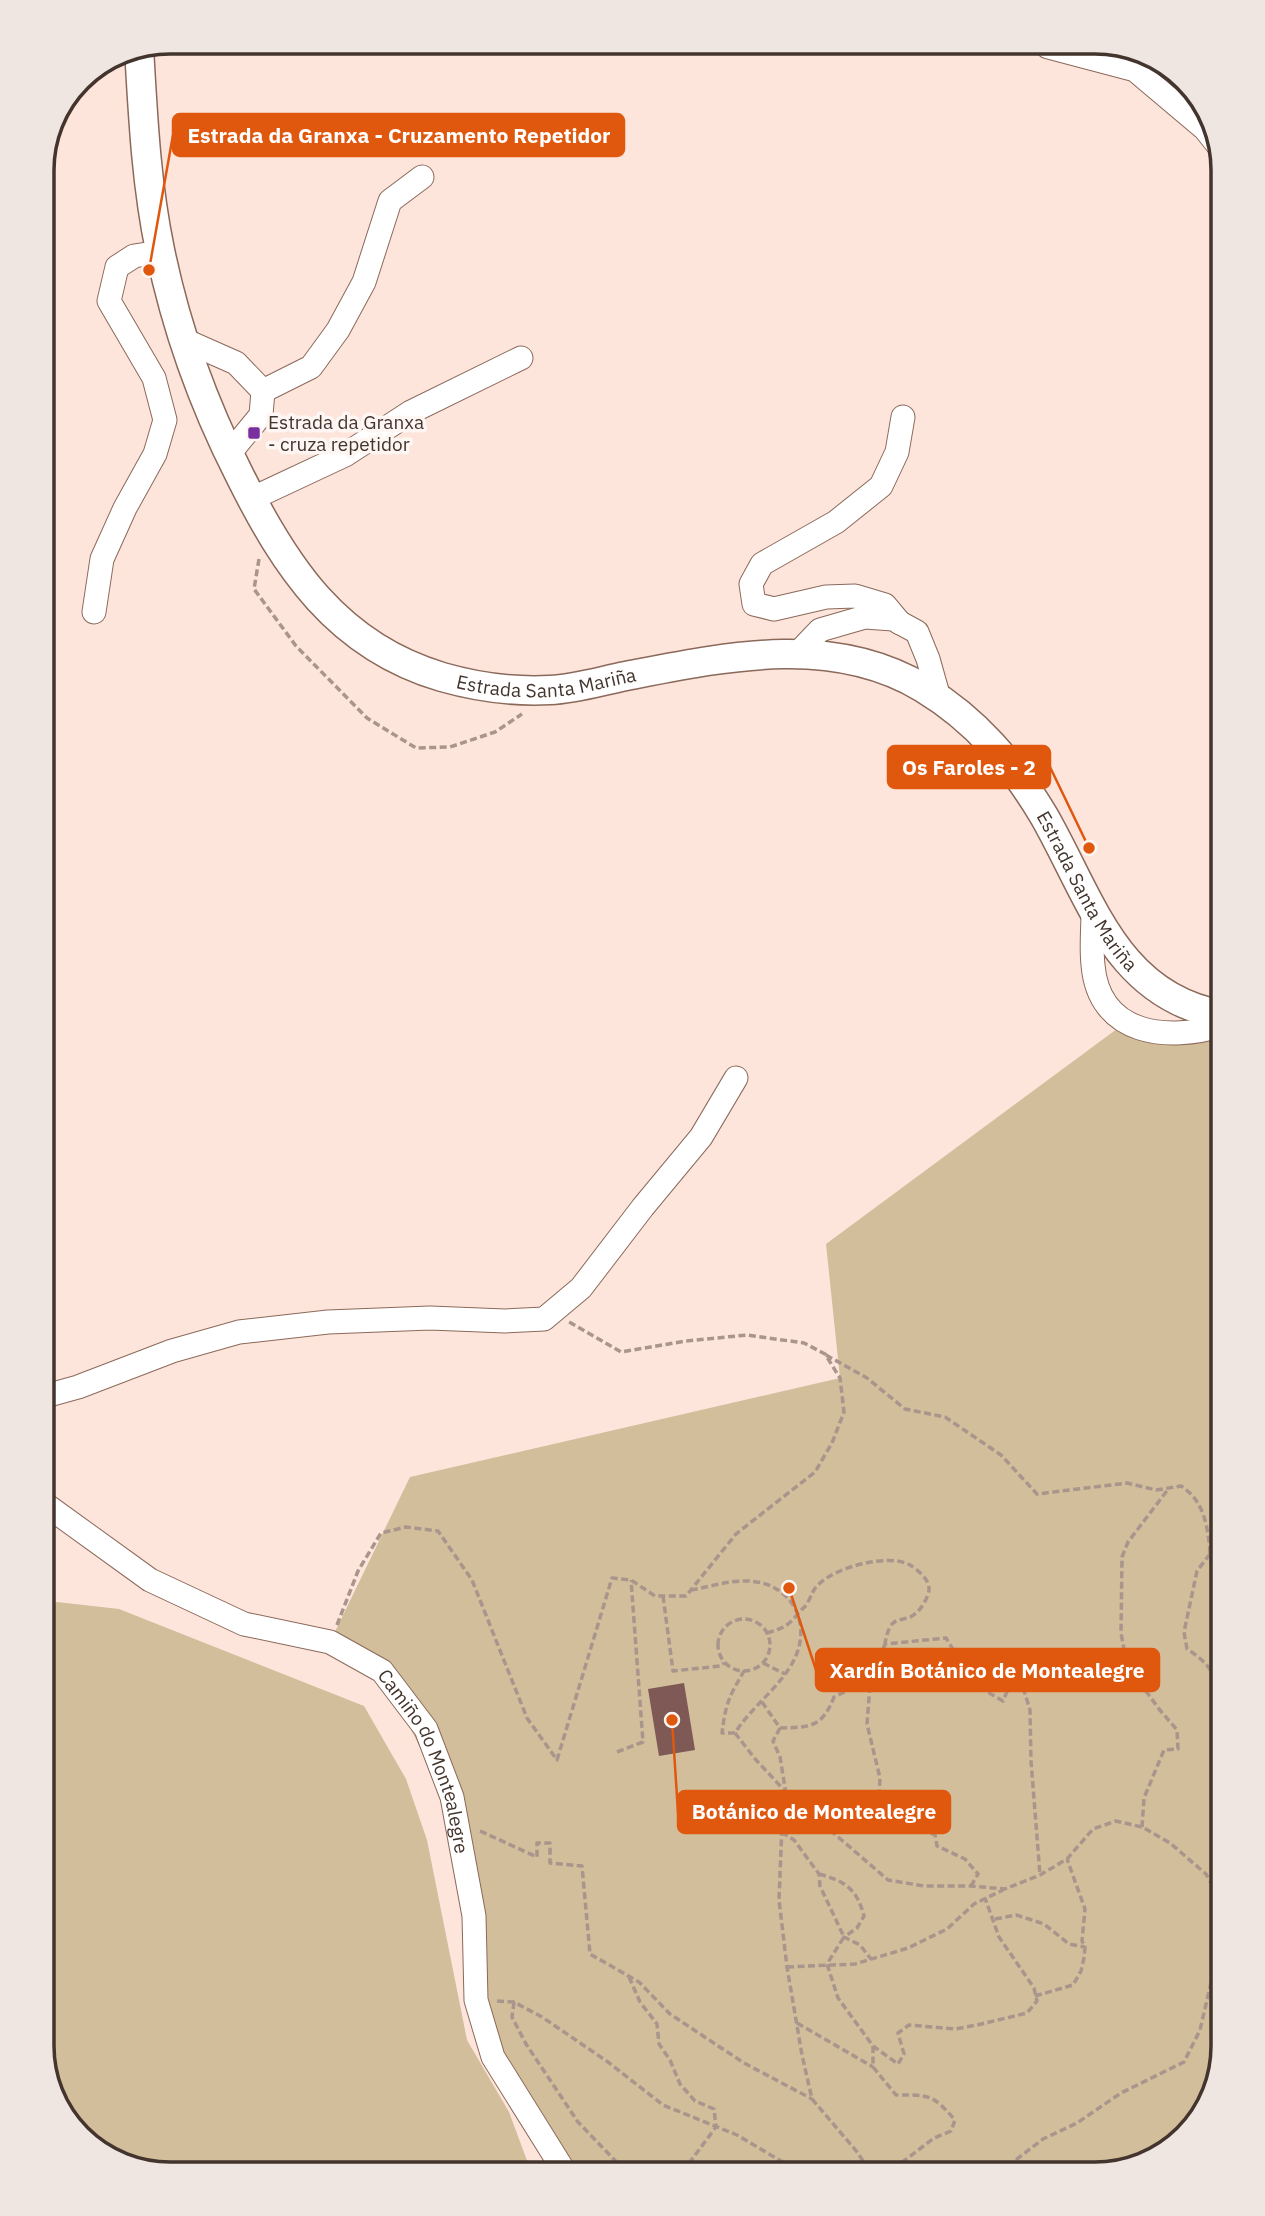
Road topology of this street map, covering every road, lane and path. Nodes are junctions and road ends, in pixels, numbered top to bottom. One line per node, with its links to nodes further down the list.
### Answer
1 (1092, 54): 3 (street)
2 (140, 58): 6 (main road, Estrada Santa Mariña)
3 (1141, 64): 4 (street)
4 (1201, 125)
5 (422, 177): 9 (street)
6 (160, 252): 7 (main road, Estrada Santa Mariña); 14 (street)
7 (184, 340): 9 (street); 11 (main road, Estrada Santa Mariña)
8 (521, 358): 12 (street)
9 (263, 391): 11 (street)
10 (903, 417): 15 (street)
11 (229, 454): 12 (main road, Estrada Santa Mariña)
12 (251, 499): 13 (main road, Estrada Santa Mariña)
13 (265, 526): 17 (main road, Estrada Santa Mariña); 17 (path)
14 (94, 612)
15 (900, 623): 16 (street); 18 (street)
16 (798, 653): 17 (main road, Estrada Santa Mariña); 18 (main road, Estrada Santa Mariña)
17 (554, 690)
18 (939, 698): 19 (main road, Estrada Santa Mariña)
19 (1093, 911): 20 (main road, Estrada Santa Mariña); 21 (street)
20 (1211, 1012)
21 (1211, 1029)
22 (736, 1077): 23 (street)
23 (552, 1312): 24 (path); 25 (street)
24 (825, 1354): 26 (path); 31 (path)
25 (54, 1394)
26 (1168, 1488): 28 (path); 50 (path)
27 (54, 1511): 35 (street, Camiño do Montealegre)
28 (1210, 1554): 29 (path); 40 (path)
29 (1211, 1565)
30 (631, 1580): 32 (path); 35 (path); 46 (path)
31 (691, 1590): 32 (path); 33 (path)
32 (663, 1596): 37 (path)
33 (799, 1612): 34 (path); 36 (path); 41 (path)
34 (767, 1633): 37 (path); 38 (path)
35 (330, 1642): 49 (street, Camiño do Montealegre)
36 (885, 1644): 42 (path); 54 (path)
37 (724, 1662): 39 (path)
38 (764, 1662): 39 (path); 41 (path)
39 (744, 1671): 45 (path)
40 (1211, 1671)
41 (785, 1674): 43 (path)
42 (870, 1686): 44 (path); 56 (path)
43 (762, 1702): 44 (path); 45 (path)
44 (780, 1728): 47 (path)
45 (735, 1733): 47 (path)
46 (617, 1752)
47 (786, 1792): 51 (path); 56 (path)
48 (746, 1810): 51 (path)
49 (456, 1820): 65 (path); 68 (street, Camiño do Montealegre)
50 (1142, 1827): 52 (path); 55 (path)
51 (782, 1832): 53 (path); 64 (path)
52 (1067, 1859): 54 (path); 61 (path)
53 (819, 1874): 60 (path); 60 (path)
54 (1040, 1875): 57 (path)
55 (1211, 1883)
56 (971, 1886): 57 (path)
57 (1005, 1889): 58 (path)
58 (985, 1898): 59 (path); 62 (path)
59 (994, 1919): 61 (path); 67 (path)
60 (844, 1937): 62 (path); 63 (path)
61 (1085, 1947): 67 (path)
62 (871, 1959): 63 (path)
63 (827, 1964): 64 (path); 71 (path)
64 (787, 1967): 70 (path)
65 (628, 1975): 73 (path); 74 (path)
66 (1211, 1985): 81 (path)
67 (1035, 1996): 71 (path)
68 (476, 2000): 69 (path); 75 (street, Camiño do Montealegre)
69 (514, 2002): 74 (path); 76 (path)
70 (797, 2023): 72 (path); 73 (path)
71 (873, 2046): 72 (path)
72 (873, 2067): 80 (path)
73 (813, 2099): 79 (path)
74 (716, 2127): 77 (path); 78 (path)
75 (558, 2162)
76 (616, 2162)
77 (690, 2162)
78 (783, 2162)
79 (864, 2162)
80 (903, 2162)
81 (1015, 2162)

